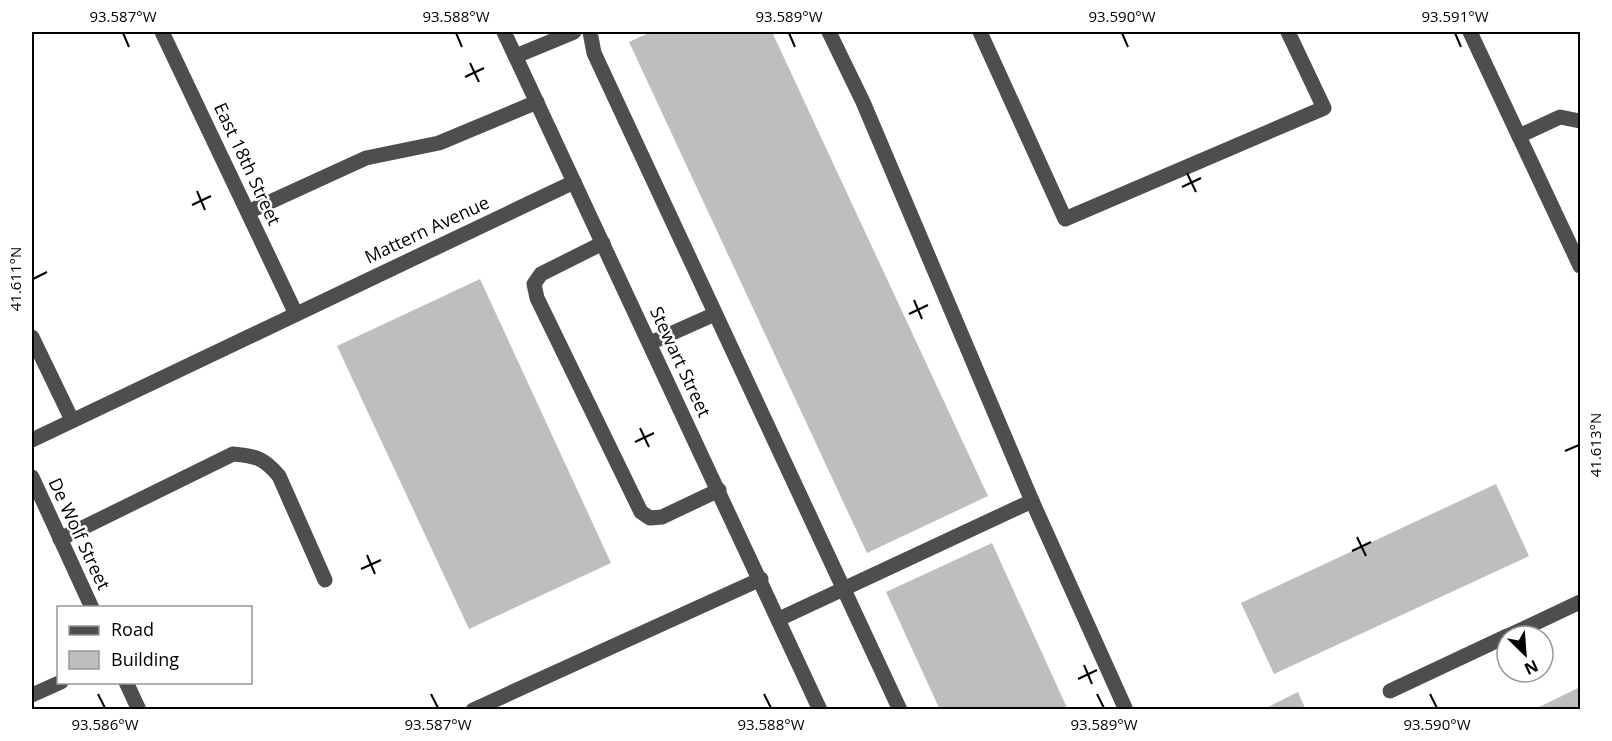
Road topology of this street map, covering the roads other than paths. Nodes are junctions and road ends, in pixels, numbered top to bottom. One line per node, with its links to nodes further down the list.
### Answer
1 (162, 32): 14 (street, East 18th Street)
2 (504, 32): 9 (street, Stewart Street)
3 (574, 32): 9 (street)
4 (590, 32): 18 (street)
5 (829, 32): 25 (street)
6 (980, 32): 7 (street)
7 (1288, 32)
8 (1470, 32): 12 (street)
9 (516, 56): 10 (street, Stewart Street)
10 (537, 102): 13 (street, Stewart Street); 14 (street)
11 (1581, 121): 12 (street)
12 (1520, 136): 16 (street)
13 (574, 182): 15 (street, Stewart Street); 17 (street, Mattern Avenue)
14 (248, 212): 17 (street, East 18th Street)
15 (603, 243): 20 (street, Stewart Street); 24 (street)
16 (1581, 266)
17 (296, 314): 21 (street, Mattern Avenue)
18 (716, 314): 20 (street); 29 (street)
19 (32, 337): 21 (street)
20 (650, 342): 24 (street, Stewart Street)
21 (72, 420): 22 (street, Mattern Avenue)
22 (32, 440)
23 (32, 477): 26 (street, De Wolf Street)
24 (719, 490): 27 (street, Stewart Street)
25 (1032, 501): 29 (street); 43 (street)
26 (60, 539): 28 (street); 31 (street, De Wolf Street)
27 (761, 579): 32 (street, Stewart Street); 40 (street)
28 (325, 580)
29 (844, 588): 32 (street); 42 (street)
30 (1581, 602): 33 (street)
31 (91, 606)
32 (779, 619): 41 (street, Stewart Street)
33 (1533, 624)
34 (1495, 642): 37 (street)
35 (57, 684): 38 (street)
36 (127, 684): 39 (street)
37 (1390, 691)
38 (32, 695)
39 (139, 710)
40 (474, 710)
41 (820, 710)
42 (900, 710)
43 (1126, 710)

